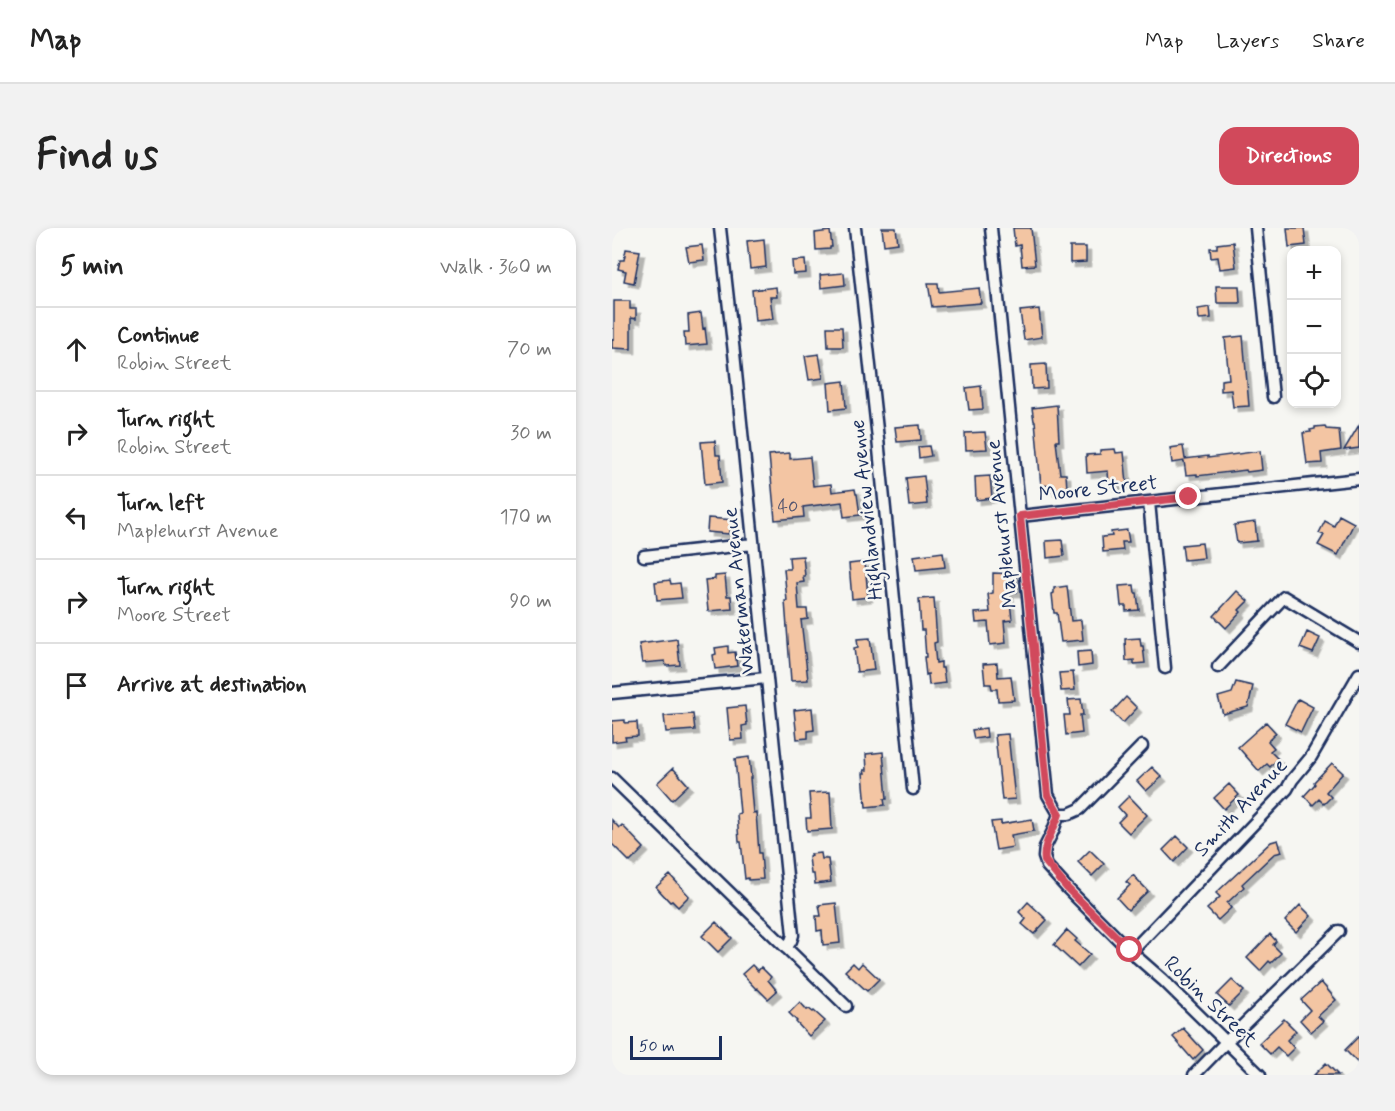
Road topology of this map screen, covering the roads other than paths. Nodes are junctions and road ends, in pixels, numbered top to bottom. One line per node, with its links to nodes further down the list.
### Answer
1 (720, 228): 9 (street, Waterman Avenue)
2 (855, 228): 19 (street, Highlandview Avenue)
3 (991, 228): 8 (street, Maplehurst Avenue)
4 (1256, 228): 5 (street)
5 (1274, 397)
6 (1359, 479): 7 (street, Moore Street)
7 (1149, 502): 8 (street, Moore Street); 13 (street)
8 (1020, 516): 20 (street, Maplehurst Avenue)
9 (753, 544): 10 (street); 15 (street, Waterman Avenue)
10 (644, 556)
11 (1359, 642): 12 (street)
12 (1218, 667)
13 (1165, 668)
14 (1359, 674): 23 (street, Smith Avenue)
15 (766, 678): 16 (street); 22 (street, Waterman Avenue)
16 (612, 693)
17 (1142, 746): 20 (street)
18 (612, 778): 22 (street)
19 (913, 789)
20 (1059, 814): 23 (street, Robin Street)
21 (1339, 931): 25 (street)
22 (786, 948): 24 (street)
23 (1131, 952): 25 (street, Robin Street)
24 (846, 1006)
25 (1226, 1042): 26 (street); 27 (street, Robin Street)
26 (1194, 1075)
27 (1260, 1075)

